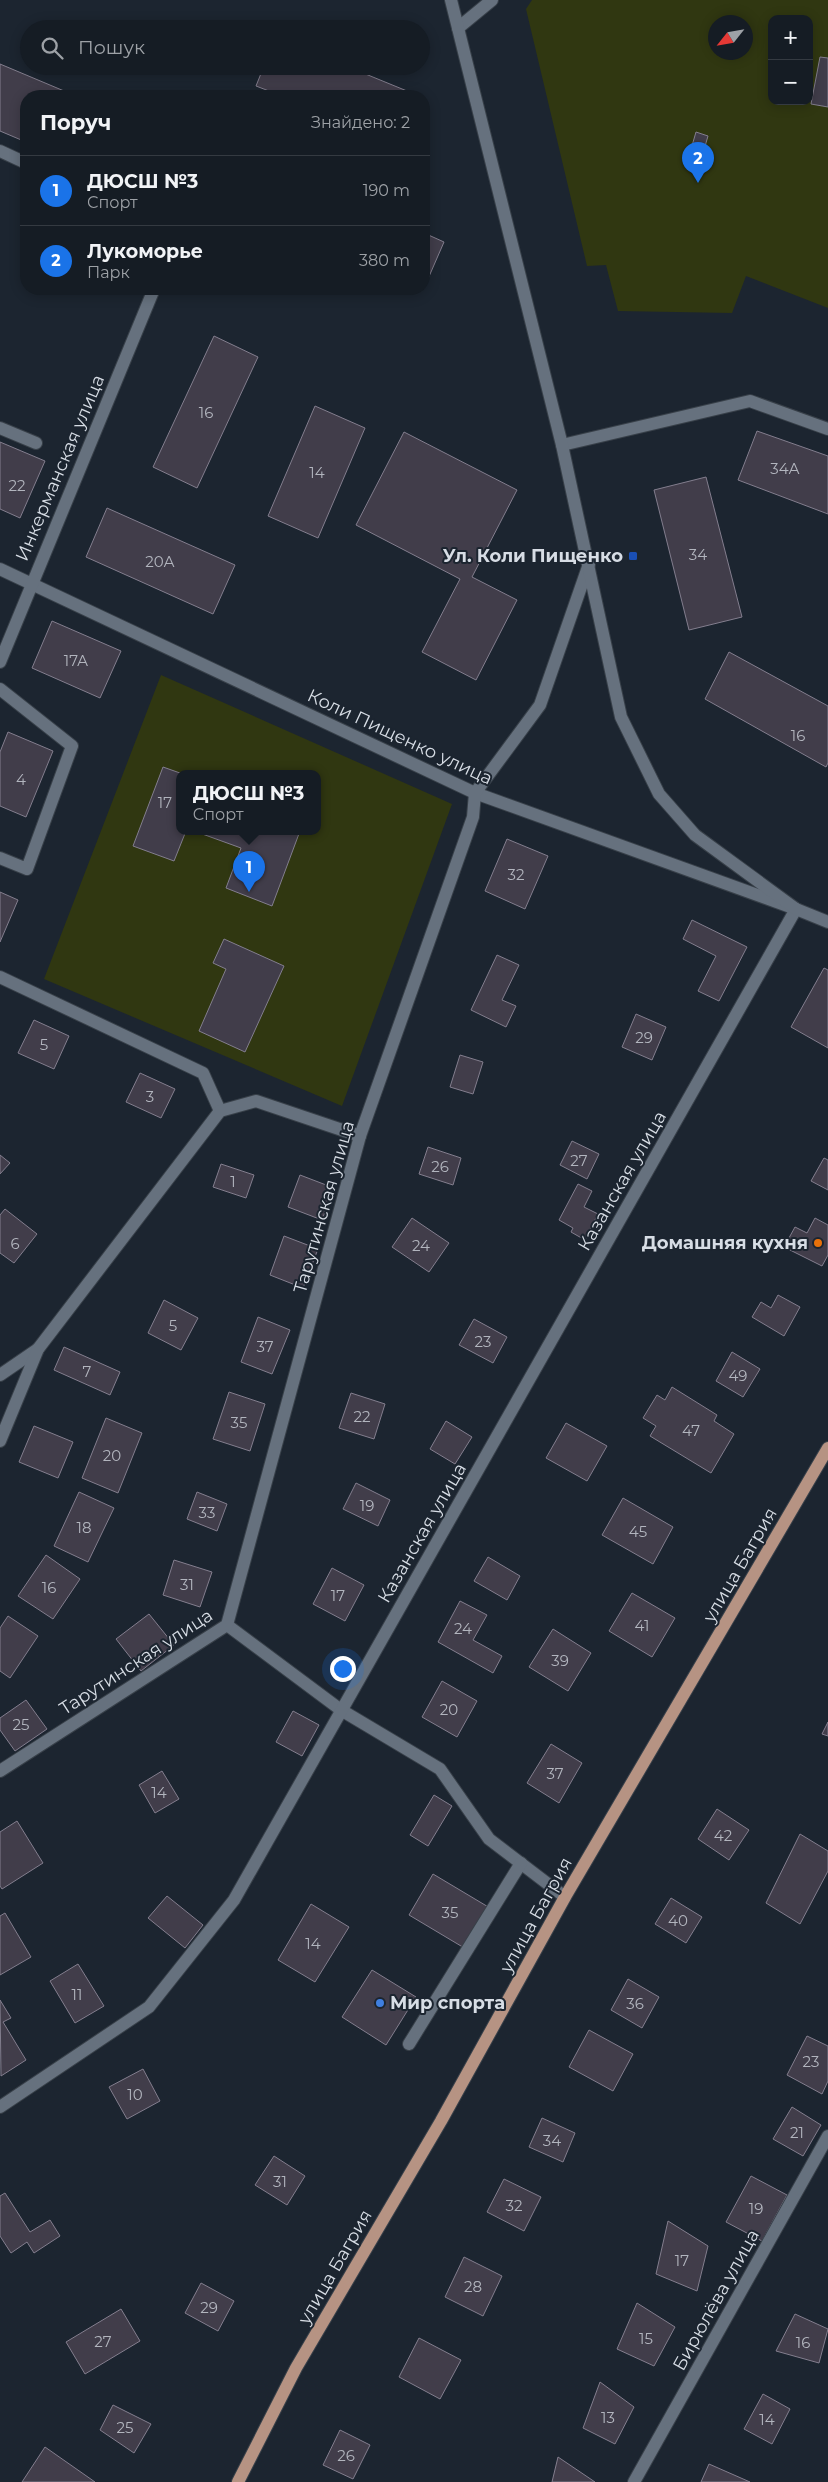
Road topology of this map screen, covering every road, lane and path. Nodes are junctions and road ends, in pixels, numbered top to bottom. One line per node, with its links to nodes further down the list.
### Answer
1 (451, 0): 3 (street)
2 (492, 0): 3 (street)
3 (458, 28): 10 (street)
4 (0, 151): 5 (street)
5 (20, 160)
6 (151, 295): 13 (street, Инкерманская улица)
7 (0, 428): 9 (street)
8 (828, 430): 10 (street)
9 (36, 443)
10 (562, 445): 11 (street)
11 (588, 564): 16 (street); 18 (street)
12 (0, 569): 13 (street, Коли Пищенко улица)
13 (31, 583): 14 (street, Инкерманская улица); 16 (street, Коли Пищенко улица)
14 (0, 662)
15 (0, 689): 17 (street)
16 (475, 793): 18 (street, Коли Пищенко улица); 22 (street, Тарутинская улица)
17 (0, 858)
18 (796, 909): 19 (street); 28 (street, Казанская улица)
19 (828, 922)
20 (0, 977): 21 (street)
21 (220, 1111): 22 (street); 23 (street)
22 (360, 1136): 27 (street, Тарутинская улица)
23 (38, 1349): 24 (street); 25 (street)
24 (0, 1375)
25 (0, 1441)
26 (828, 1448): 31 (main road, улица Багрия)
27 (227, 1625): 28 (street); 29 (street, Тарутинская улица)
28 (341, 1710): 30 (street); 33 (street, Казанская улица)
29 (0, 1770)
30 (521, 1863): 31 (street); 32 (street)
31 (566, 1897): 35 (main road, улица Багрия)
32 (409, 2044)
33 (0, 2107)
34 (828, 2136): 36 (street, Бирюлёва улица)
35 (238, 2482)
36 (634, 2482)

